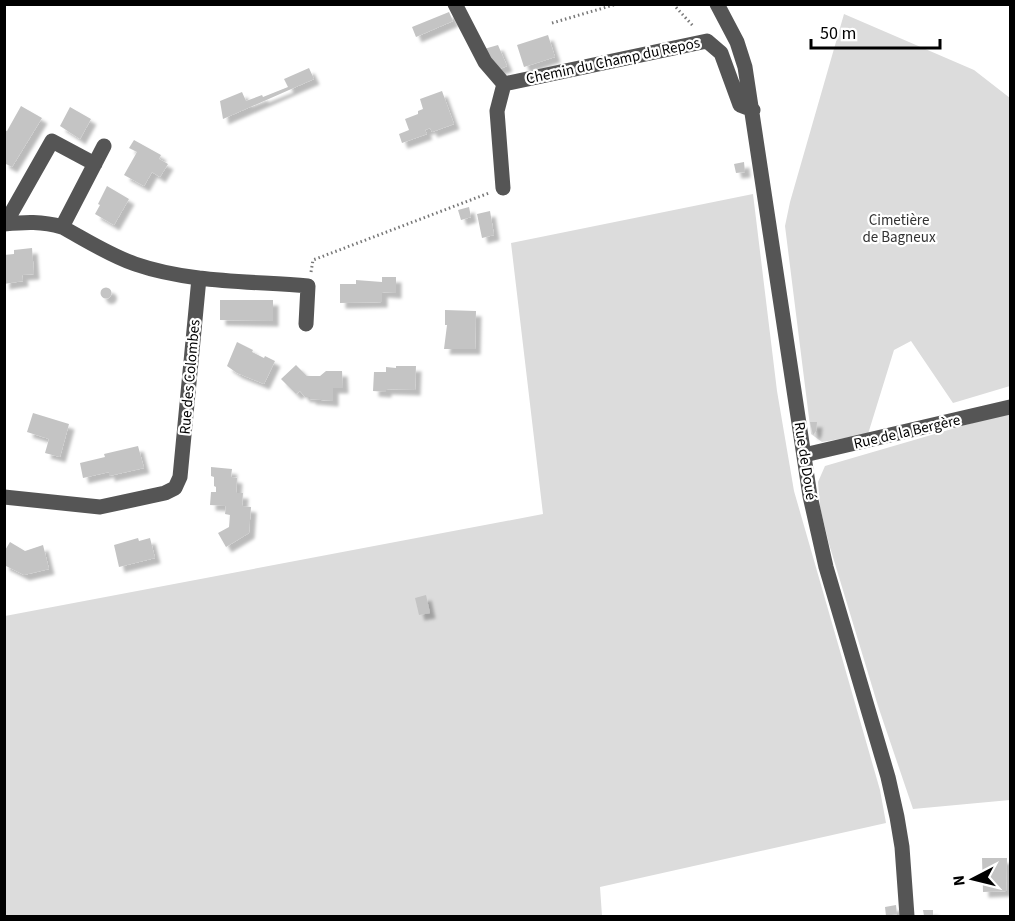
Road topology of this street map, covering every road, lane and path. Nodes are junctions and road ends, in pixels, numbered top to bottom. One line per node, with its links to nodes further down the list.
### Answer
1 (455, 4): 7 (street)
2 (617, 4): 5 (path)
3 (673, 4): 6 (path)
4 (717, 4): 8 (street, Rue de Doué)
5 (552, 23)
6 (707, 41): 7 (street, Chemin du Champ du Repos); 8 (street, Chemin du Champ du Repos)
7 (504, 84): 11 (street)
8 (753, 110): 18 (street, Rue de Doué)
9 (104, 146): 10 (street)
10 (95, 164): 12 (street); 13 (street)
11 (503, 188): 15 (path)
12 (5, 224): 13 (street)
13 (62, 226): 14 (street)
14 (199, 278): 15 (street); 19 (street, Rue des Colombes)
15 (308, 286): 16 (street)
16 (306, 324)
17 (1011, 407): 18 (street, Rue de la Bergère)
18 (804, 455): 20 (street, Rue de Doué)
19 (4, 497)
20 (907, 916)

